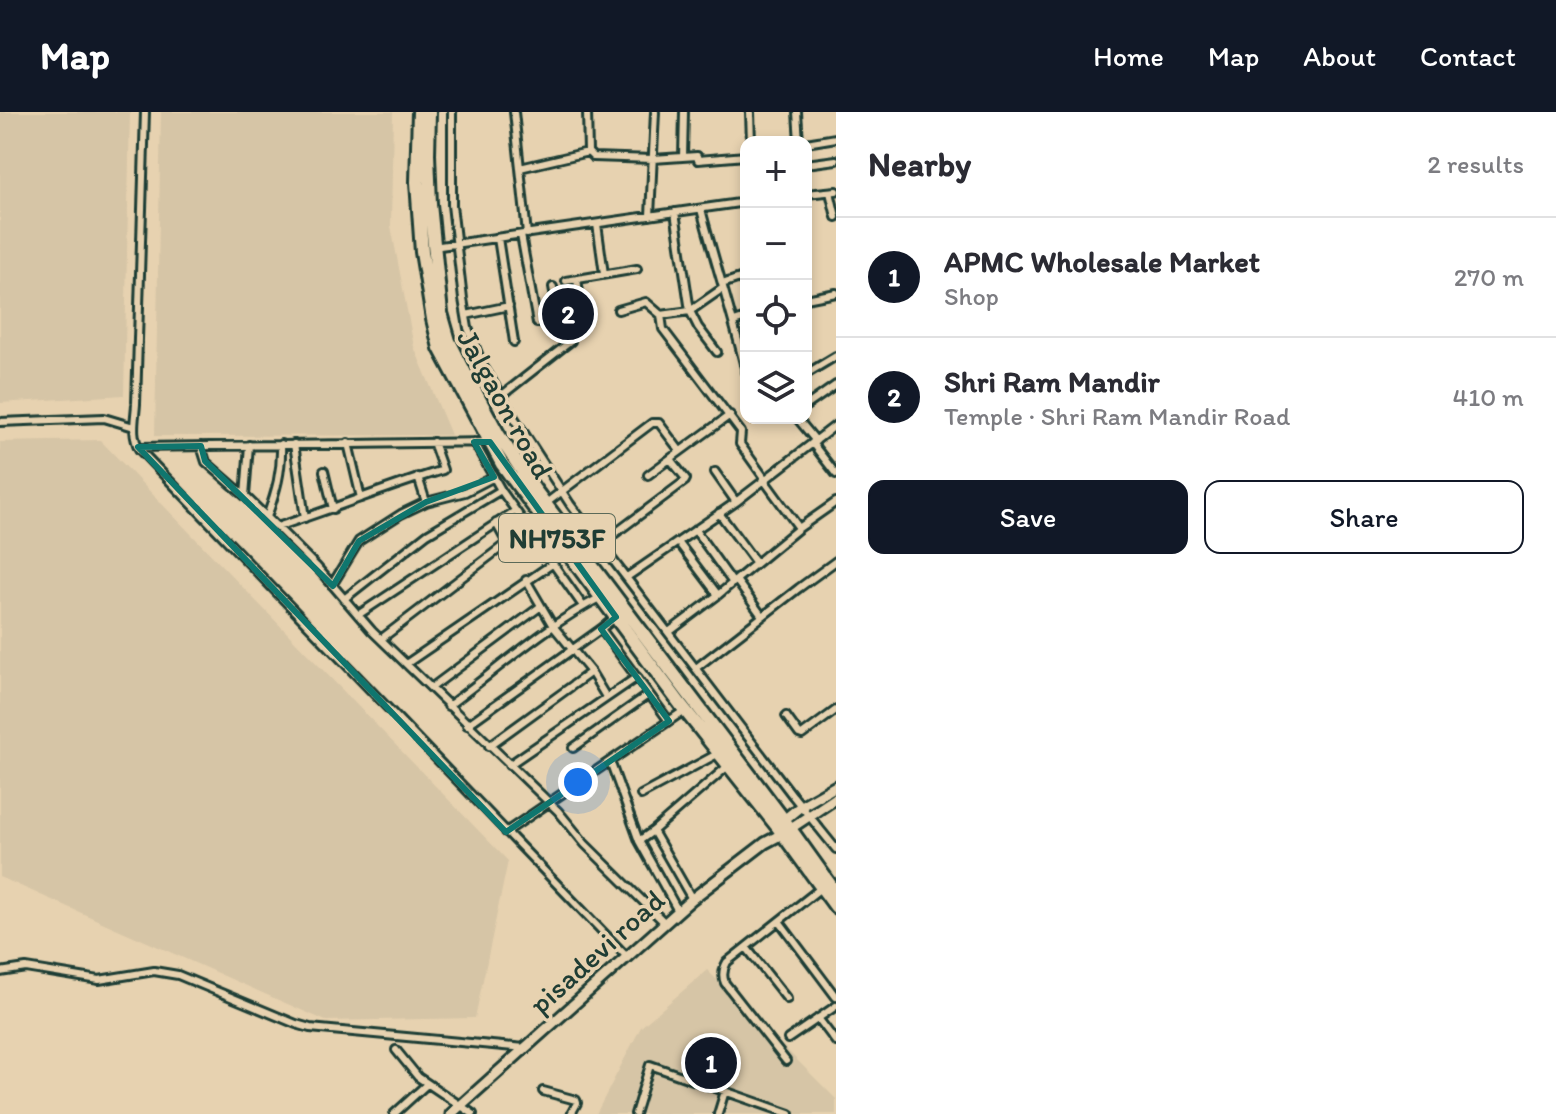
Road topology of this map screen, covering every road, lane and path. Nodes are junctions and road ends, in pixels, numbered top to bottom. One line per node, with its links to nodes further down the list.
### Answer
1 (145, 112): 64 (street)
2 (419, 112): 33 (highway, Jalgaon road / NH753F)
3 (429, 112): 33 (highway, Jalgaon road / NH753F)
4 (452, 112): 32 (street)
5 (514, 112): 21 (street)
6 (587, 112): 15 (street)
7 (655, 112): 18 (street)
8 (684, 112): 17 (street)
9 (750, 112): 11 (street)
10 (797, 112): 12 (street)
11 (751, 136)
12 (799, 136)
13 (836, 138): 14 (street)
14 (812, 142)
15 (588, 152): 18 (street); 21 (street)
16 (740, 156): 17 (street)
17 (683, 157): 18 (street)
18 (653, 159): 27 (street)
19 (836, 160): 20 (street)
20 (812, 163)
21 (520, 168): 30 (street)
22 (833, 192): 23 (street); 28 (street)
23 (812, 194)
24 (740, 203): 25 (street)
25 (701, 209): 26 (street); 39 (street)
26 (675, 212): 27 (street); 45 (street)
27 (650, 216): 29 (street)
28 (836, 217)
29 (597, 224): 30 (street); 35 (street)
30 (524, 234): 31 (street); 50 (street)
31 (498, 238): 32 (street); 43 (street)
32 (457, 244): 33 (street); 46 (street)
33 (428, 249): 65 (highway, Jalgaon road / NH753F)
34 (637, 269): 35 (street)
35 (604, 274): 37 (street)
36 (740, 278): 39 (street)
37 (577, 279): 38 (street); 40 (street)
38 (566, 281)
39 (722, 286): 45 (street); 49 (street)
40 (553, 287)
41 (836, 293): 42 (street)
42 (812, 298)
43 (509, 306): 46 (street); 52 (street)
44 (618, 310): 47 (street)
45 (690, 311): 47 (street); 53 (street)
46 (466, 315): 58 (street)
47 (661, 315): 60 (street)
48 (740, 320): 49 (street)
49 (734, 322): 54 (street)
50 (537, 323)
51 (571, 341): 58 (street)
52 (514, 342)
53 (717, 352)
54 (741, 352)
55 (836, 356): 56 (street)
56 (812, 370)
57 (836, 385): 59 (street)
58 (501, 396): 85 (street)
59 (812, 402)
60 (730, 415): 75 (street); 83 (street)
61 (0, 422): 64 (street)
62 (801, 424): 68 (street)
63 (836, 425): 68 (street)
64 (134, 427): 74 (street)
65 (496, 440): 67 (street); 91 (highway, Jalgaon road / NH753F); 111 (highway, Jalgaon road / NH753F)
66 (433, 442): 67 (street); 69 (street); 81 (street)
67 (474, 442): 82 (street)
68 (814, 442): 79 (street); 83 (street)
69 (348, 443): 71 (street); 87 (street)
70 (281, 444): 71 (street); 72 (street); 95 (street)
71 (294, 444): 96 (street)
72 (249, 445): 73 (street); 86 (street)
73 (201, 446): 74 (street); 86 (street)
74 (138, 447): 150 (street)
75 (680, 451): 76 (street); 85 (street)
76 (670, 459): 80 (street); 102 (street)
77 (324, 471): 92 (street)
78 (715, 472): 89 (street)
79 (836, 474)
80 (648, 475)
81 (418, 477): 87 (street); 88 (street)
82 (494, 477): 84 (street); 88 (street)
83 (765, 479): 89 (street); 99 (street)
84 (501, 490): 93 (street); 112 (street)
85 (562, 491): 91 (street); 102 (street)
86 (245, 496): 95 (street)
87 (361, 498): 92 (street)
88 (426, 502): 109 (street)
89 (736, 502): 94 (street)
90 (836, 502): 99 (street)
91 (545, 504): 148 (highway, Jalgaon road / NH753F)
92 (333, 509): 96 (street)
93 (515, 511): 97 (street); 104 (street)
94 (719, 513): 100 (street); 103 (street)
95 (267, 517): 98 (street)
96 (305, 518): 98 (street)
97 (496, 523): 115 (street); 121 (street)
98 (277, 527): 109 (street)
99 (799, 528): 103 (street)
100 (695, 530): 101 (street); 108 (street)
101 (678, 542): 106 (street); 110 (street)
102 (601, 544): 106 (street)
103 (756, 563): 108 (street)
104 (552, 564): 107 (street); 114 (street)
105 (835, 564): 116 (street)
106 (627, 577): 120 (street)
107 (526, 580): 113 (street); 123 (street)
108 (734, 581): 110 (street); 116 (street)
109 (332, 585): 112 (street)
110 (718, 595): 120 (street)
111 (601, 597): 114 (street); 117 (highway, Jalgaon road / NH753F)
112 (344, 599): 115 (street)
113 (541, 606): 118 (street); 127 (street)
114 (583, 606): 118 (street)
115 (358, 615): 121 (street)
116 (762, 616): 124 (street)
117 (616, 617): 119 (street); 131 (highway, Jalgaon road / NH753F)
118 (553, 626): 122 (street); 130 (street)
119 (601, 629): 122 (street); 126 (street)
120 (669, 632): 124 (street)
121 (381, 639): 123 (street)
122 (572, 650): 125 (street); 135 (street)
123 (406, 664): 127 (street)
124 (696, 668): 146 (street)
125 (591, 672): 129 (street); 136 (street)
126 (637, 677): 128 (street); 129 (street)
127 (431, 688): 130 (street)
128 (649, 694): 134 (street); 137 (street)
129 (606, 697): 140 (street)
130 (448, 706): 135 (street)
131 (685, 710): 134 (street); 138 (highway, Jalgaon road / NH753F)
132 (836, 710): 133 (street)
133 (786, 716)
134 (669, 721): 139 (street)
135 (467, 725): 136 (street)
136 (489, 746): 140 (street)
137 (573, 748)
138 (719, 753): 141 (highway, Jalgaon road / NH753F); 143 (street)
139 (610, 761): 145 (street); 151 (street)
140 (509, 765): 145 (street)
141 (729, 765): 148 (highway, Jalgaon road / NH753F); 149 (street)
142 (836, 786): 146 (street)
143 (641, 795)
144 (836, 798): 147 (street)
145 (548, 802): 150 (street); 159 (street)
146 (801, 806): 147 (street); 148 (street)
147 (809, 814): 148 (street); 152 (street)
148 (783, 827): 153 (highway, Jalgaon road / NH753F); 154 (highway, Jalgaon road / NH753F); 155 (street, pisadevi road)
149 (653, 831): 151 (street); 155 (street)
150 (506, 832): 161 (street)
151 (639, 841): 157 (street)
152 (836, 848)
153 (822, 887): 156 (highway, Jalgaon road / NH753F); 158 (street)
154 (836, 893)
155 (692, 899): 157 (street, pisadevi road)
156 (836, 907)
157 (678, 911): 159 (street, pisadevi road)
158 (779, 921): 160 (street); 163 (street)
159 (665, 923): 161 (street, pisadevi road)
160 (746, 947): 164 (street); 171 (street)
161 (627, 957): 169 (street, pisadevi road)
162 (0, 972): 169 (street)
163 (836, 997)
164 (787, 999)
165 (836, 1006): 166 (street)
166 (818, 1018): 167 (street); 168 (street)
167 (788, 1039)
168 (836, 1042)
169 (525, 1048): 175 (street, pisadevi road)
170 (396, 1050): 172 (street)
171 (786, 1061)
172 (427, 1084): 175 (street); 176 (street)
173 (543, 1091): 179 (street)
174 (725, 1091): 180 (street); 181 (street); 182 (street)
175 (460, 1106): 177 (street, pisadevi road); 178 (street)
176 (394, 1114)
177 (451, 1114)
178 (473, 1114)
179 (571, 1114)
180 (635, 1114)
181 (718, 1114)
182 (790, 1114)

